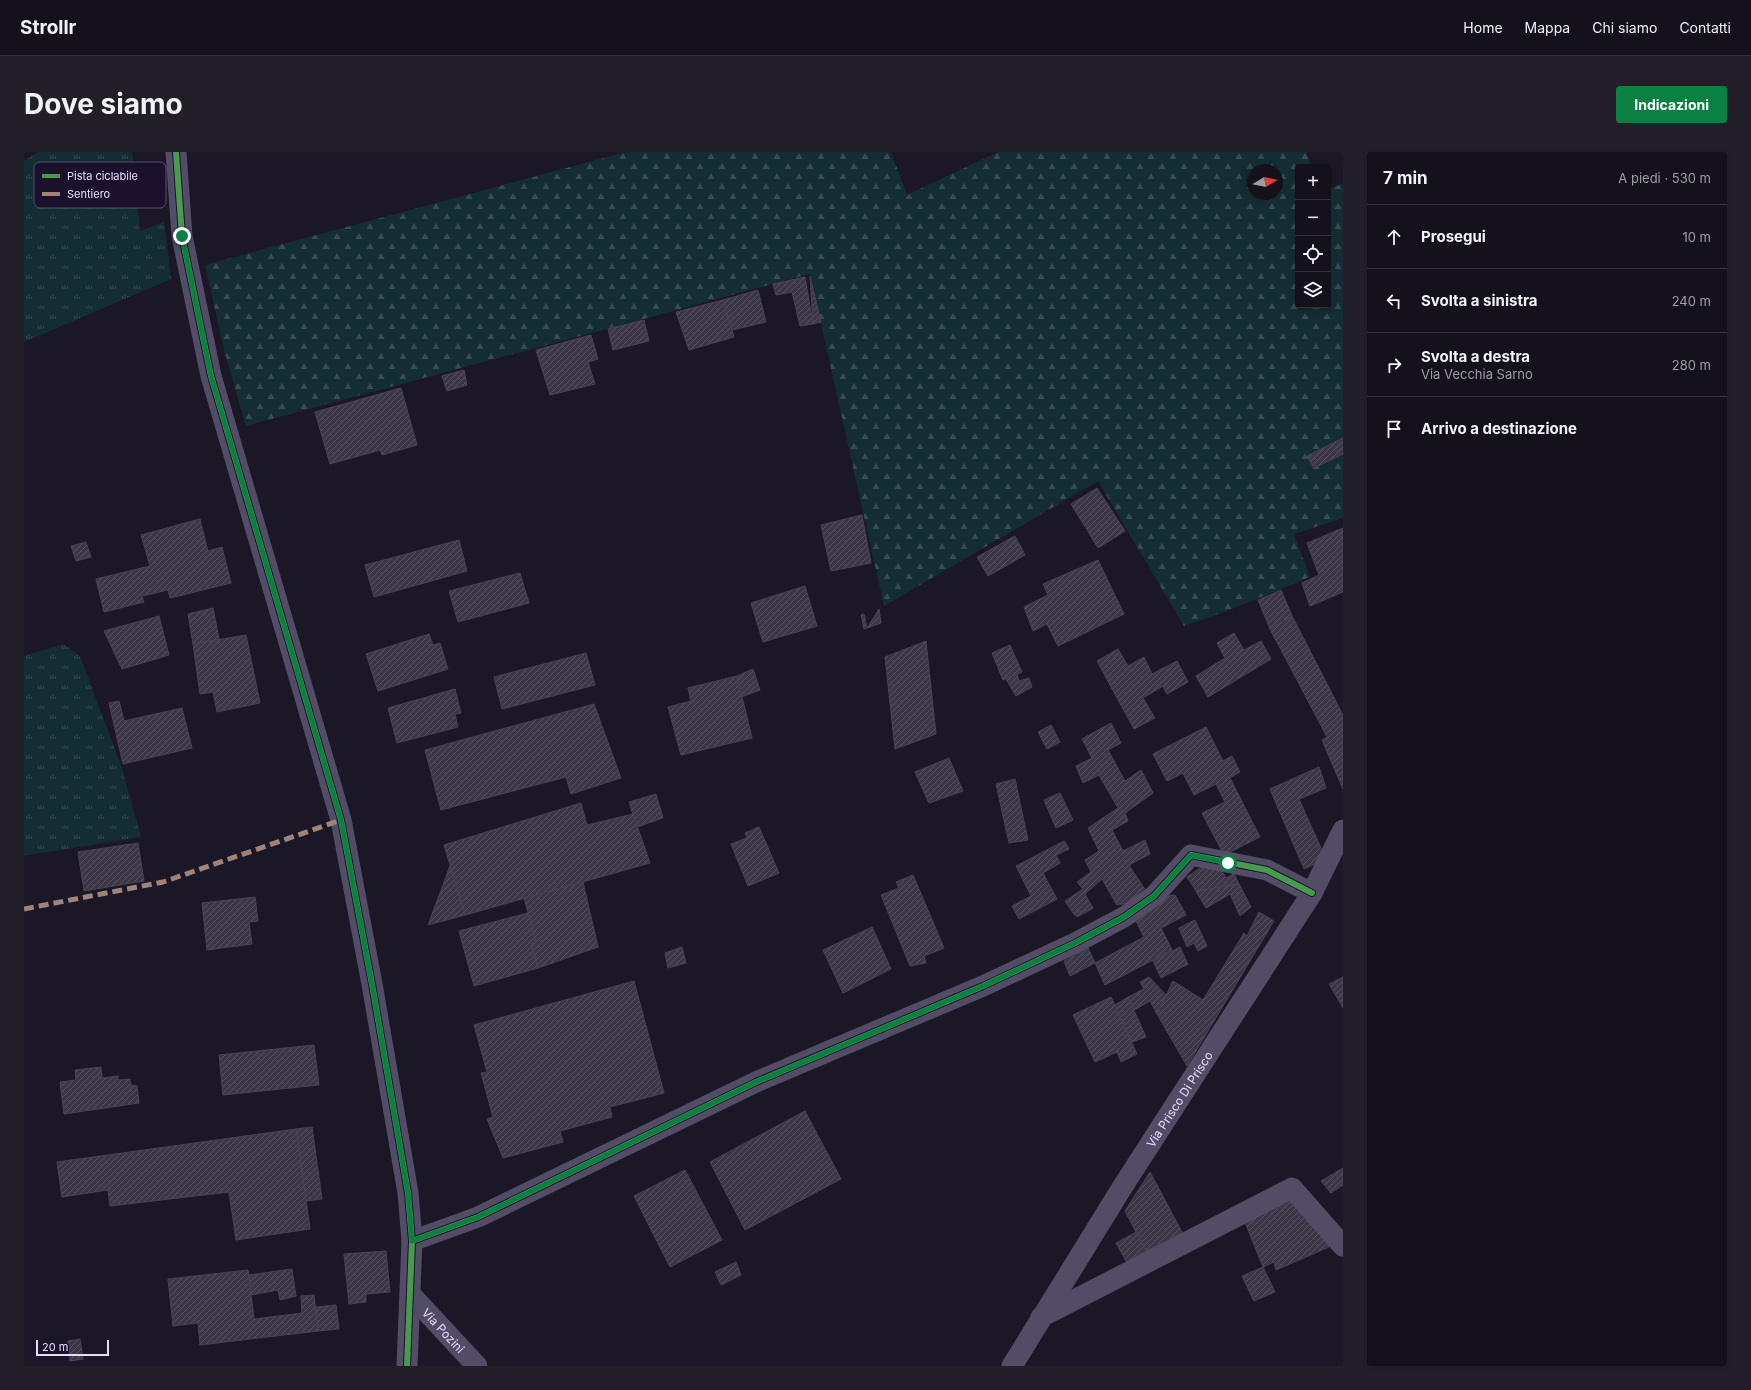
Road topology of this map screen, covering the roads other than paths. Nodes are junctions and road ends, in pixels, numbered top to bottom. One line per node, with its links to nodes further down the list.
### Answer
1 (176, 152): 4 (street)
2 (1343, 830): 3 (street, Via Prisco Di Prisco)
3 (1312, 893): 4 (street); 7 (street, Via Prisco Di Prisco)
4 (412, 1241): 6 (street)
5 (1343, 1246): 7 (street)
6 (411, 1295): 8 (street); 9 (street, Via Pozini)
7 (1041, 1317): 10 (street, Via Prisco Di Prisco)
8 (407, 1366)
9 (477, 1366)
10 (1012, 1366)

